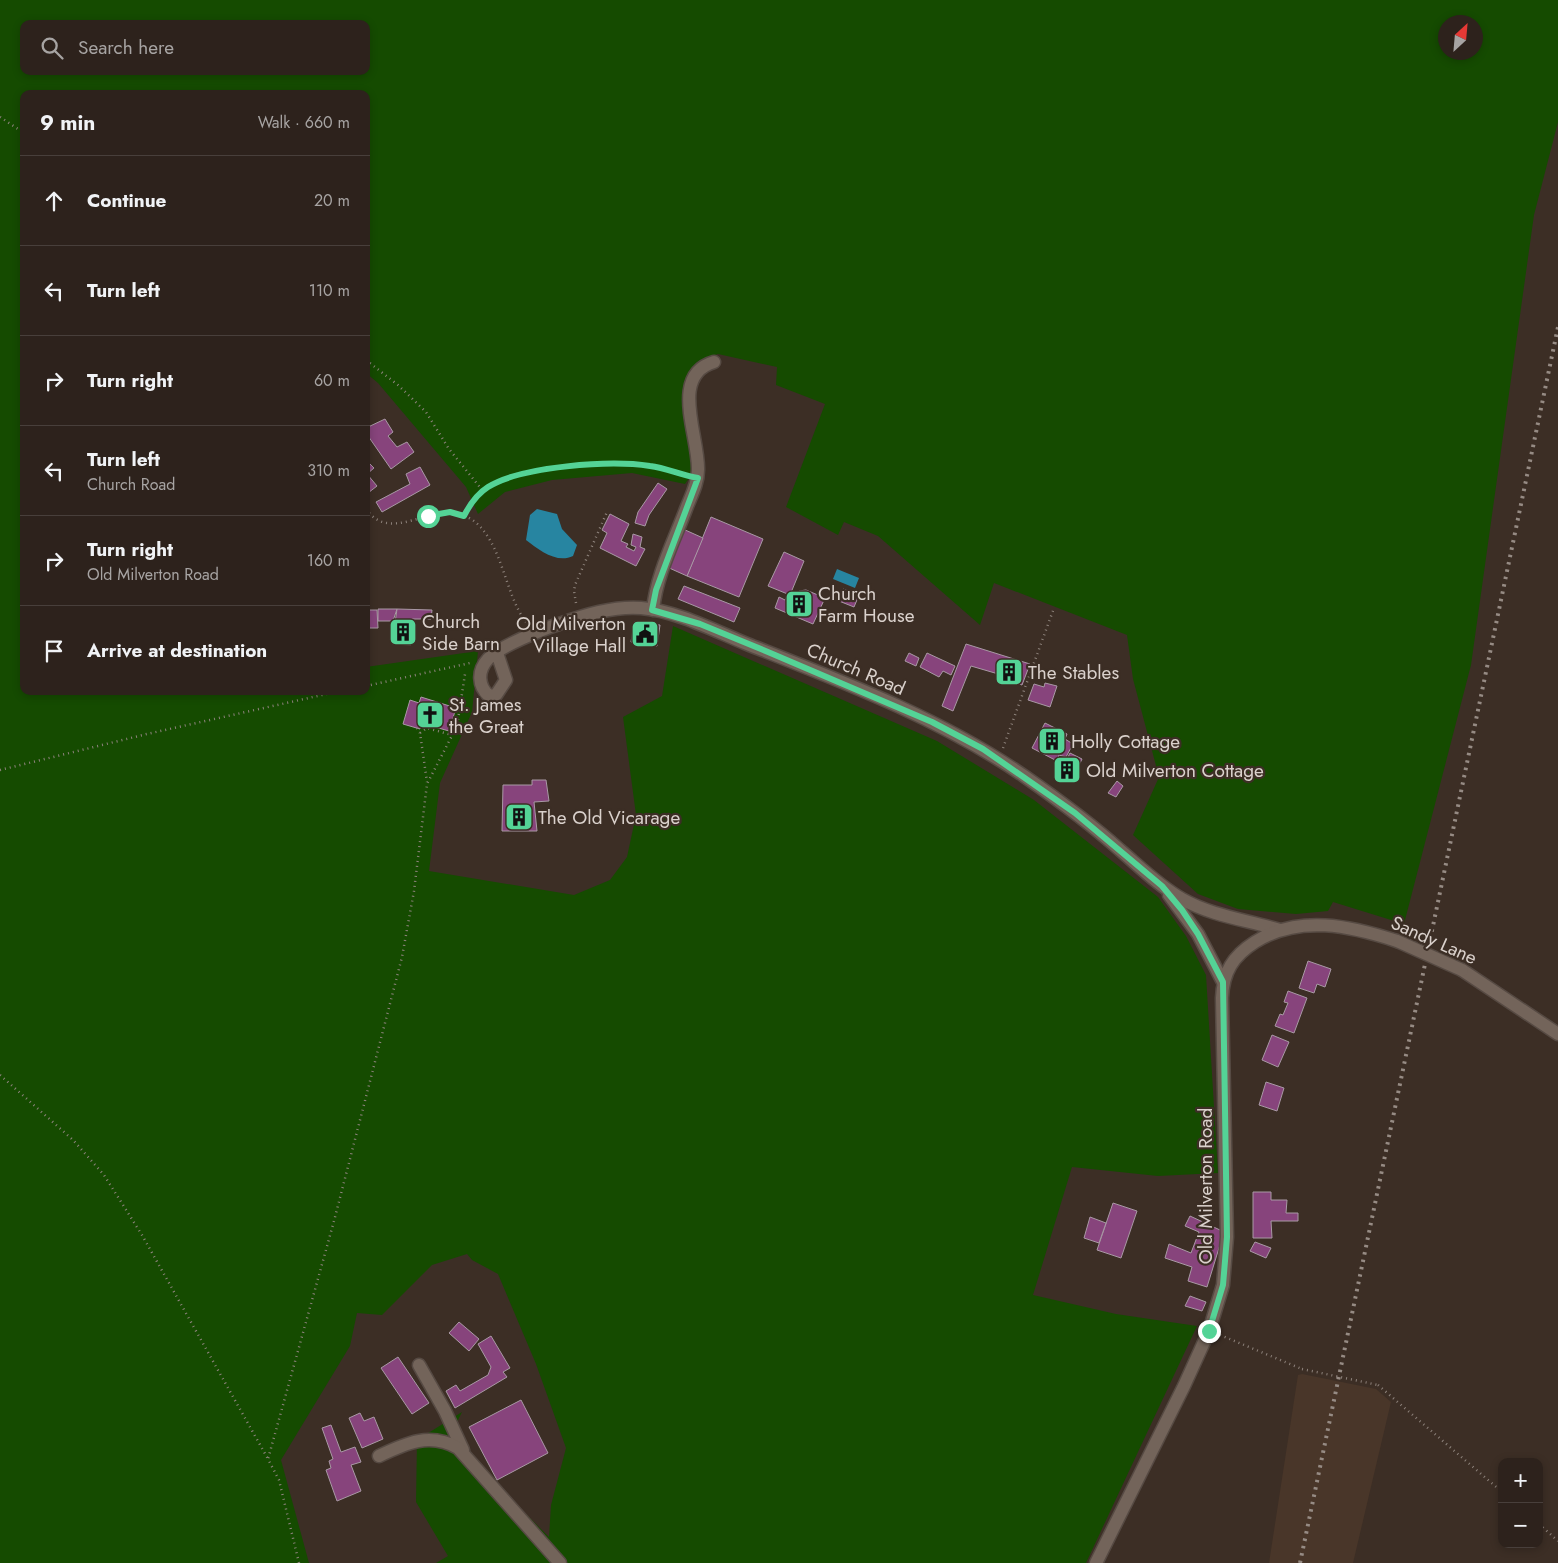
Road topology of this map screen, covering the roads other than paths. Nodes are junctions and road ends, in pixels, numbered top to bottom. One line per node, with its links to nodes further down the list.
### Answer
1 (714, 362): 2 (street)
2 (652, 610): 3 (street, Church Road); 4 (street, Church Road)
3 (493, 655)
4 (1162, 886): 5 (street, Church Road); 6 (street, Church Road)
5 (1280, 930): 6 (street, Old Milverton Road); 7 (street, Sandy Lane, bridge)
6 (1223, 982): 14 (street, Old Milverton Road)
7 (1558, 1034)
8 (419, 1365): 9 (street)
9 (451, 1426): 10 (street); 11 (street)
10 (428, 1439): 11 (street); 12 (street)
11 (466, 1454): 13 (street)
12 (379, 1456)
13 (560, 1563)
14 (1096, 1563)

